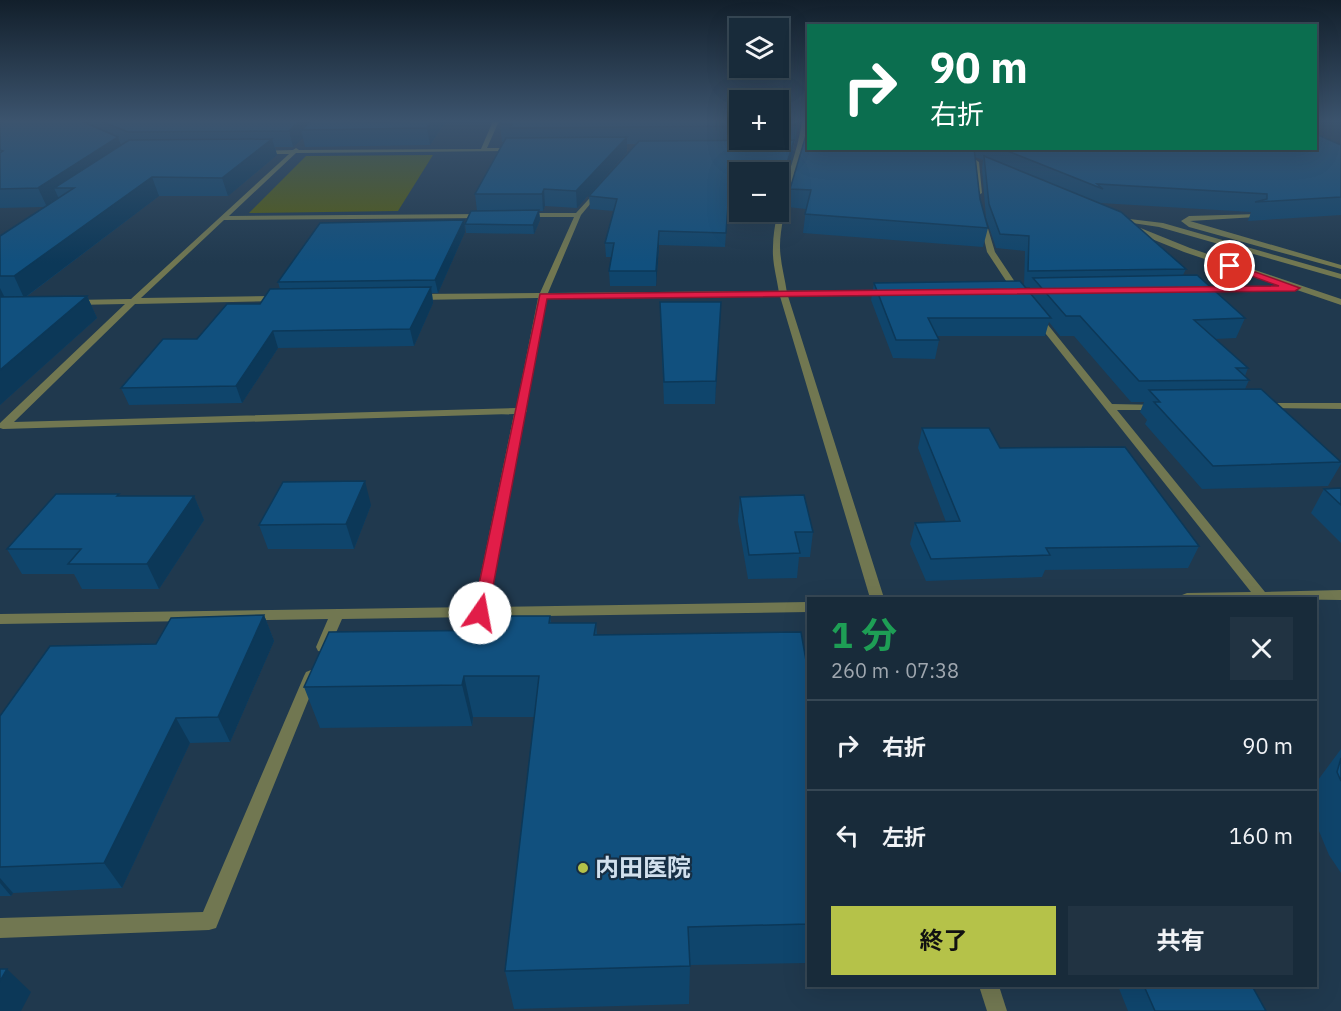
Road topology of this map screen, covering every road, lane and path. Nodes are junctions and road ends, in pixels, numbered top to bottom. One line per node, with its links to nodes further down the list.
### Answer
1 (277, 168): 9 (street)
2 (798, 168): 17 (street)
3 (977, 168): 14 (street)
4 (607, 182): 6 (street)
5 (519, 215): 6 (street)
6 (578, 215): 19 (street)
7 (1256, 215): 10 (street)
8 (495, 216): 9 (street)
9 (224, 218): 22 (street)
10 (1341, 267)
11 (1341, 277): 12 (street)
12 (1295, 288): 13 (street); 24 (street)
13 (1190, 289)
14 (1016, 290): 15 (street); 18 (street)
15 (1004, 291)
16 (899, 292): 17 (street)
17 (783, 293): 19 (street); 33 (street)
18 (1025, 295)
19 (543, 296): 20 (street); 30 (street)
20 (402, 298)
21 (285, 299): 22 (street)
22 (133, 301): 23 (street); 31 (street)
23 (66, 302)
24 (1341, 302)
25 (1030, 308): 29 (street)
26 (1166, 406): 29 (street)
27 (1248, 406): 28 (street)
28 (1341, 406)
29 (1108, 407): 34 (street)
30 (522, 411): 31 (street); 36 (street)
31 (2, 427)
32 (1341, 595): 34 (street)
33 (877, 597)
34 (1262, 597)
35 (807, 607): 36 (street)
36 (480, 613): 37 (street)
37 (337, 614): 38 (street); 39 (street)
38 (0, 619)
39 (0, 928)
40 (989, 987): 41 (street)
41 (997, 1011)

